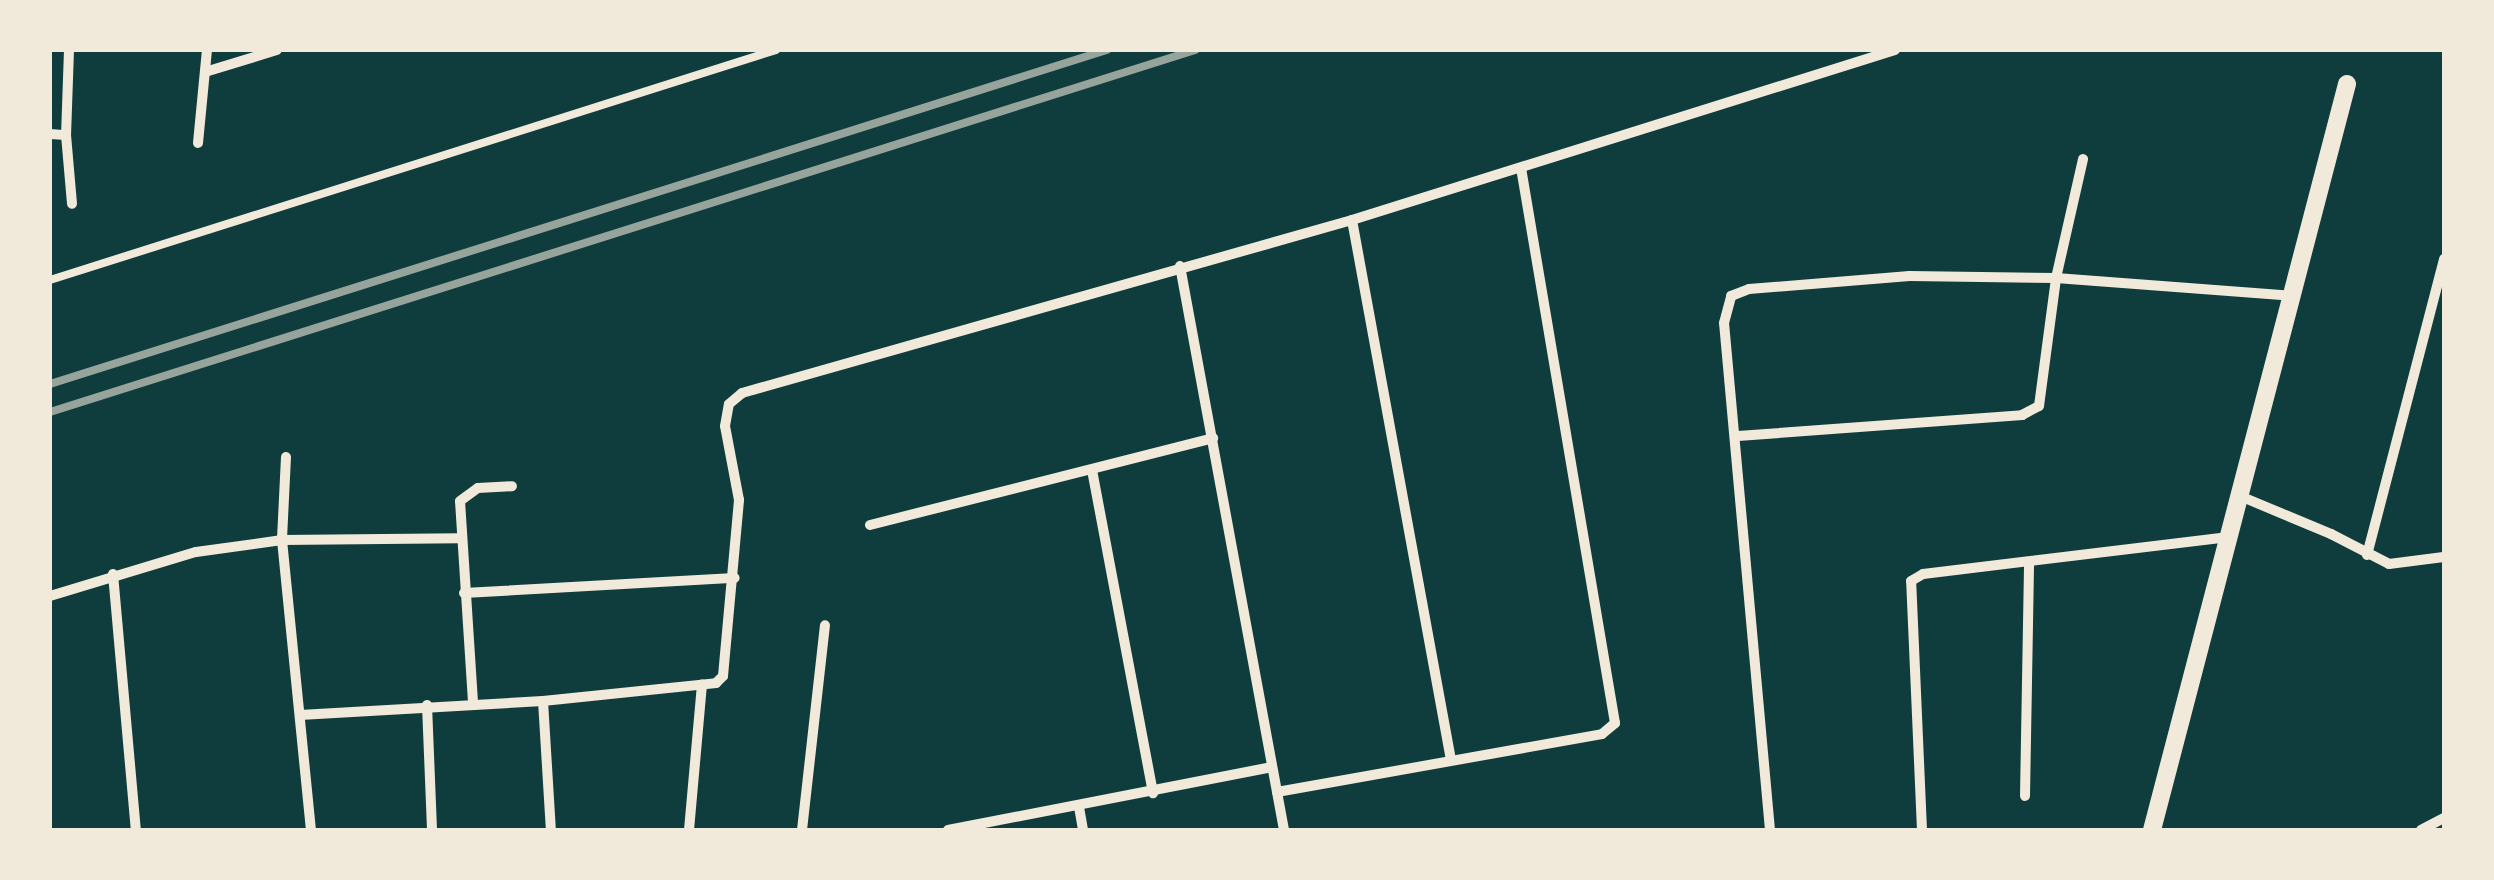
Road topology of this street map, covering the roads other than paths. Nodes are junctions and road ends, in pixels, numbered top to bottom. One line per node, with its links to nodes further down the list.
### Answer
1 (69, 50): 9 (street)
2 (206, 50): 6 (street)
3 (277, 50): 6 (street)
4 (776, 50): 18 (lane)
5 (1895, 50): 12 (street)
6 (205, 72): 10 (street)
7 (2346, 84): 19 (street)
8 (50, 134): 9 (street)
9 (66, 134): 13 (street)
10 (198, 143)
11 (2083, 159): 17 (street)
12 (1521, 168): 14 (street); 43 (street)
13 (72, 204)
14 (1352, 220): 16 (street); 43 (street)
15 (2444, 259): 30 (street)
16 (1180, 266): 21 (street); 34 (street)
17 (2056, 278): 19 (street); 20 (street); 20 (street)
18 (50, 280)
19 (2294, 296): 25 (street)
20 (1738, 436): 59 (street)
21 (1213, 438): 23 (street); 44 (street)
22 (286, 457): 29 (street)
23 (1092, 470): 26 (street); 46 (street)
24 (512, 486): 28 (street)
25 (2240, 496): 27 (street); 30 (street)
26 (870, 525)
27 (2230, 537): 32 (street); 61 (street)
28 (460, 538): 29 (street); 35 (street)
29 (282, 540): 33 (street); 42 (street)
30 (2367, 555): 31 (street)
31 (2444, 557)
32 (2028, 562): 47 (street); 60 (street)
33 (112, 574): 36 (street); 50 (street)
34 (735, 578): 35 (street); 38 (street)
35 (464, 593): 40 (street)
36 (50, 596)
37 (825, 625): 55 (street)
38 (702, 685): 39 (street); 54 (street)
39 (543, 701): 40 (street); 53 (street)
40 (474, 702): 41 (street)
41 (426, 705): 42 (street); 52 (street)
42 (300, 716): 51 (street)
43 (1451, 760): 45 (street)
44 (1271, 767): 45 (street); 46 (street)
45 (1277, 792): 58 (street)
46 (1153, 793): 48 (street)
47 (2025, 796)
48 (1078, 807): 56 (street); 57 (street)
49 (2444, 818): 62 (street)
50 (136, 830)
51 (311, 830)
52 (432, 830)
53 (552, 830)
54 (688, 830)
55 (802, 830)
56 (948, 830)
57 (1082, 830)
58 (1284, 830)
59 (1770, 830)
60 (1922, 830)
61 (2152, 830)
62 (2421, 830)

